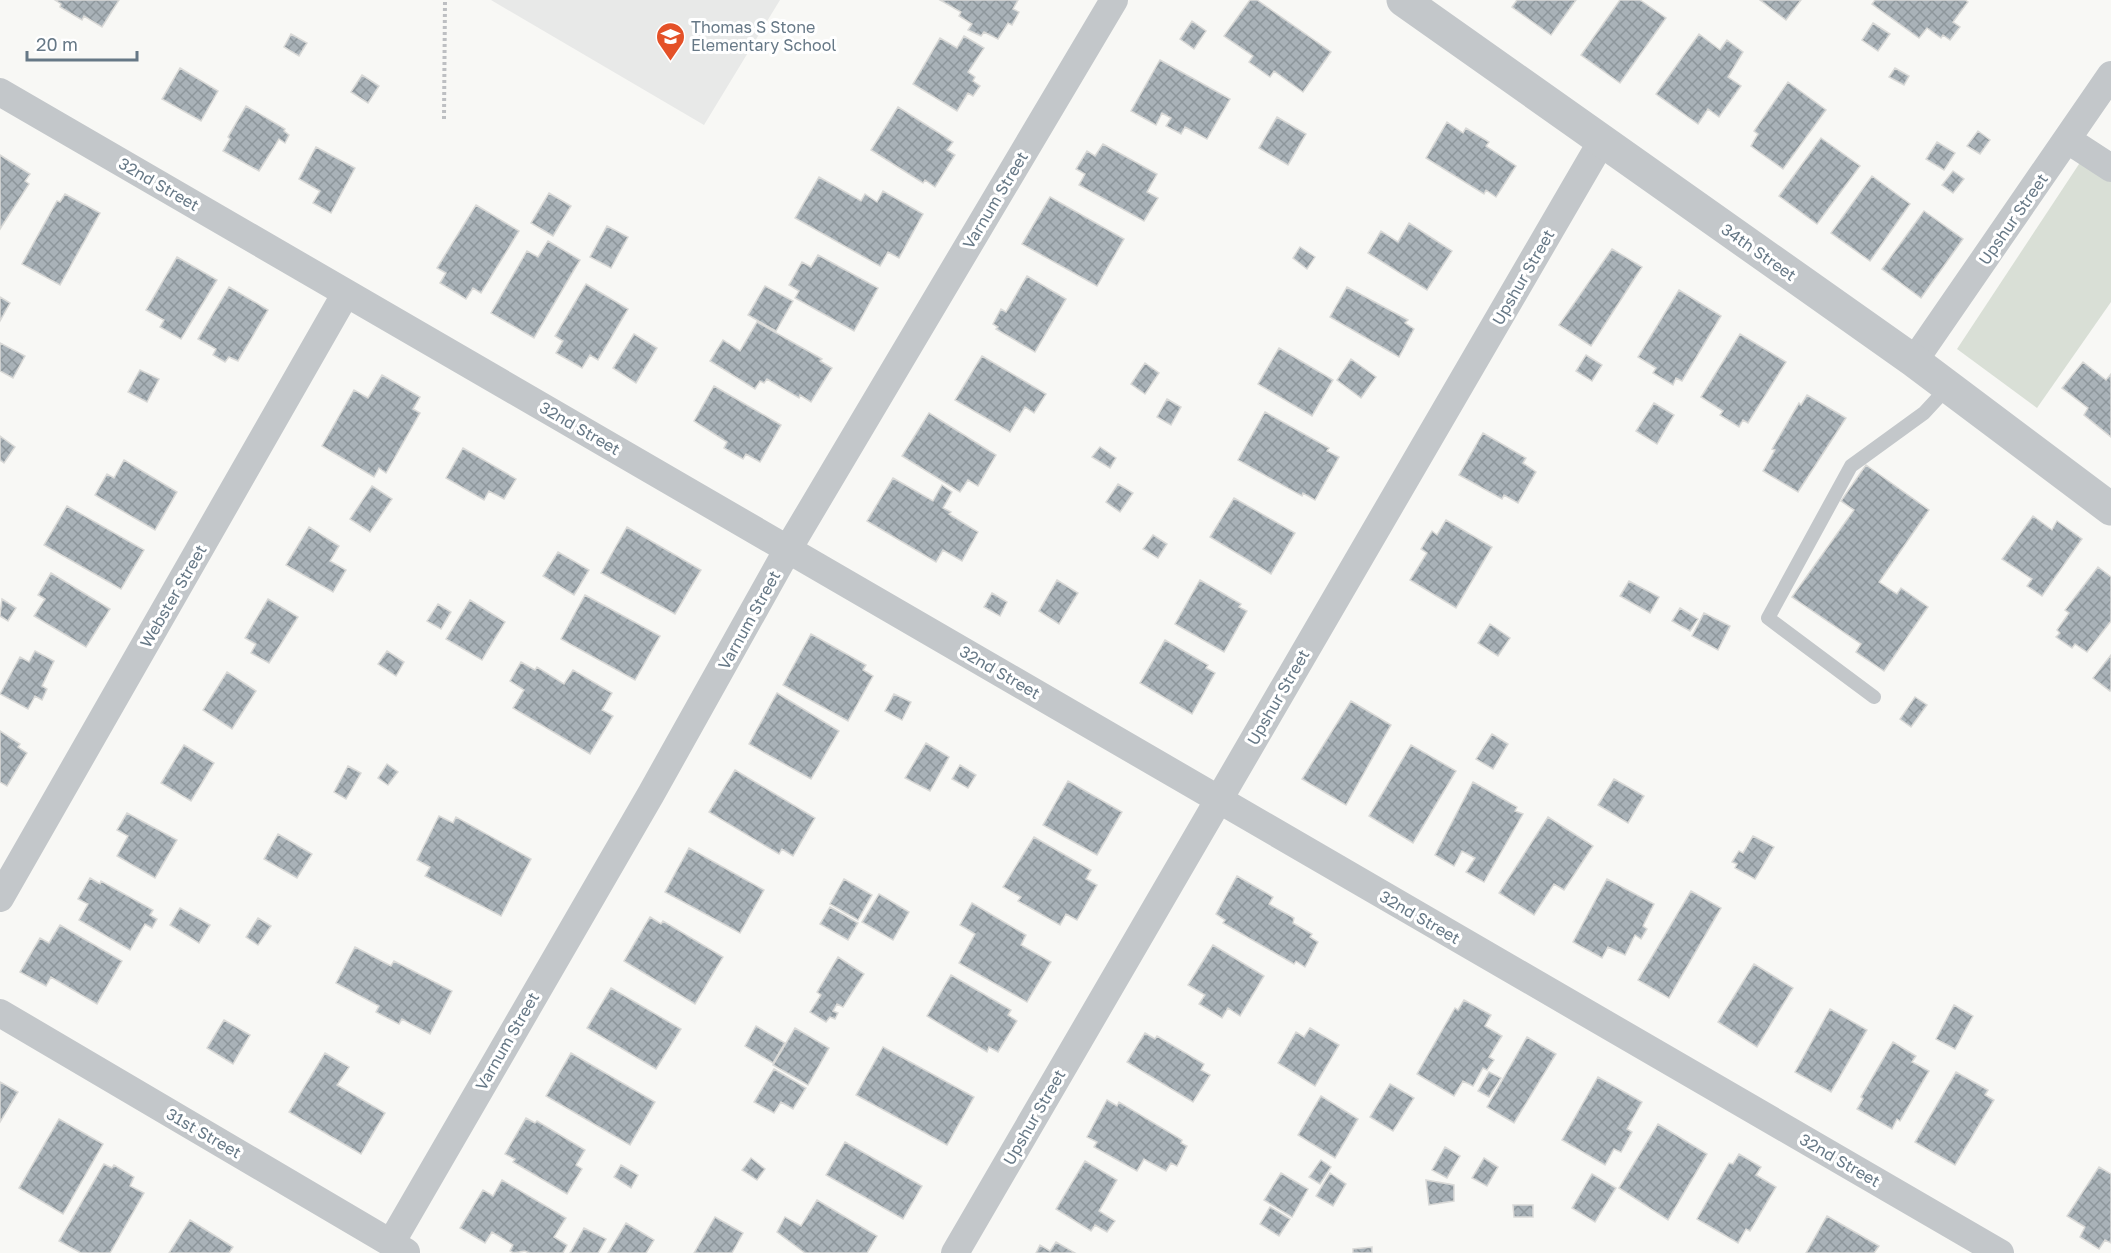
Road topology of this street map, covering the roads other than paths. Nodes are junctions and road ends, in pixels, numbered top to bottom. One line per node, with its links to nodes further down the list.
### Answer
1 (1114, 0): 12 (street, Varnum Street)
2 (1403, 0): 6 (street, 34th Street)
3 (2111, 75): 5 (street, Upshur Street)
4 (0, 92): 8 (street, 32nd Street)
5 (2068, 140): 7 (street); 9 (street, Upshur Street)
6 (1602, 141): 9 (street, 34th Street); 14 (street, Upshur Street)
7 (2111, 168)
8 (346, 293): 12 (street, 32nd Street); 15 (street, Webster Street)
9 (1914, 361): 10 (street, 34th Street)
10 (1948, 387): 11 (street, 34th Street); 13 (lane)
11 (2111, 509)
12 (788, 549): 14 (street, 32nd Street); 17 (street, Varnum Street)
13 (1874, 697)
14 (1219, 800): 18 (street, Upshur Street); 19 (street, 32nd Street)
15 (0, 898)
16 (0, 1013): 17 (street, 31st Street)
17 (399, 1248)
18 (955, 1253)
19 (2000, 1253)

